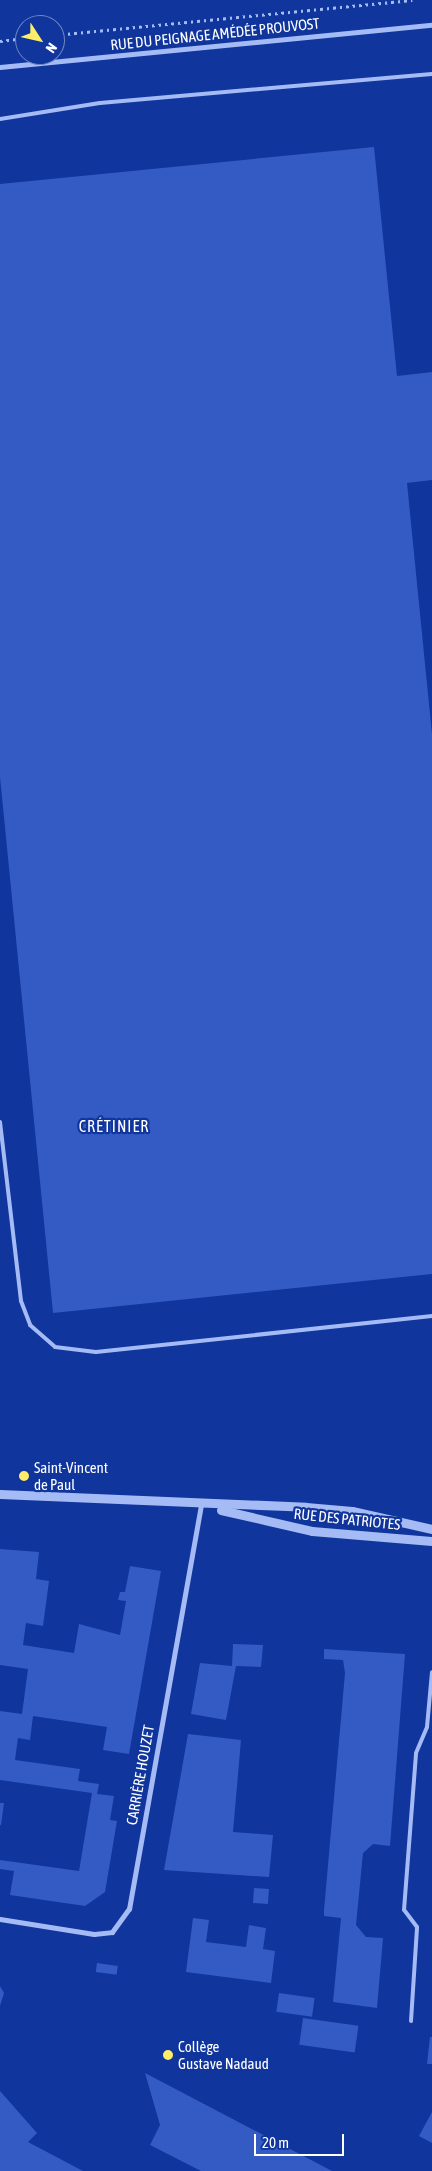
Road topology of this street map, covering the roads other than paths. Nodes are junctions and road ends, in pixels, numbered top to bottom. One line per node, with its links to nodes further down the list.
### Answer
1 (432, 25): 2 (street, RUE DU PEIGNAGE AMÉDÉE PROUVOST)
2 (0, 67)
3 (432, 74): 4 (lane)
4 (0, 119)
5 (0, 1122): 6 (lane)
6 (432, 1316)
7 (0, 1494): 8 (street, RUE DES PATRIOTES)
8 (201, 1506): 9 (street, RUE DES PATRIOTES); 10 (street, RUE DES PATRIOTES); 12 (street, CARRIÈRE HOUZET)
9 (432, 1529)
10 (432, 1540)
11 (432, 1672): 13 (lane)
12 (0, 1919)
13 (411, 2021)

